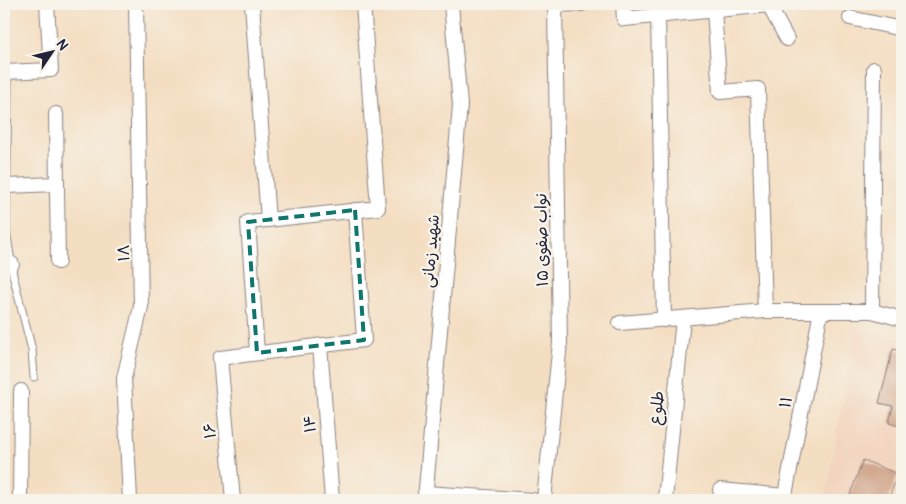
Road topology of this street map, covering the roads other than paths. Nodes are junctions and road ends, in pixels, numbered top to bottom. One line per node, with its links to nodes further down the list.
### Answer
1 (47, 4): 15 (street)
2 (136, 4): 38 (street, ۱۸)
3 (252, 4): 20 (street)
4 (363, 4): 19 (street)
5 (451, 4): 35 (street, شهید زمانی)
6 (582, 4): 42 (street, نواب صفوی ۱۵)
7 (623, 4): 10 (street)
8 (769, 5): 9 (street); 13 (street)
9 (714, 11): 10 (street); 23 (street)
10 (658, 16): 28 (street)
11 (850, 18): 12 (street)
12 (902, 29)
13 (788, 39)
14 (874, 68): 25 (street)
15 (6, 72): 18 (lane)
16 (56, 114): 17 (street)
17 (57, 184): 18 (street); 21 (street)
18 (7, 186): 22 (lane)
19 (355, 210): 20 (street); 30 (street)
20 (268, 220): 31 (street)
21 (58, 262)
22 (8, 265): 32 (lane)
23 (765, 311): 24 (street); 26 (street)
24 (822, 311): 25 (street); 36 (street, ۱۱)
25 (872, 311): 27 (street)
26 (683, 318): 28 (street); 43 (street, طلوع)
27 (902, 319)
28 (664, 320): 29 (street)
29 (620, 323)
30 (320, 345): 31 (street); 40 (street, ۱۴)
31 (257, 353): 39 (street, ۱۶)
32 (34, 377)
33 (21, 391): 37 (street)
34 (720, 490): 36 (street)
35 (425, 497): 41 (street)
36 (784, 498)
37 (20, 500)
38 (130, 500)
39 (233, 500)
40 (332, 500)
41 (533, 500)
42 (544, 500)
43 (665, 500)

